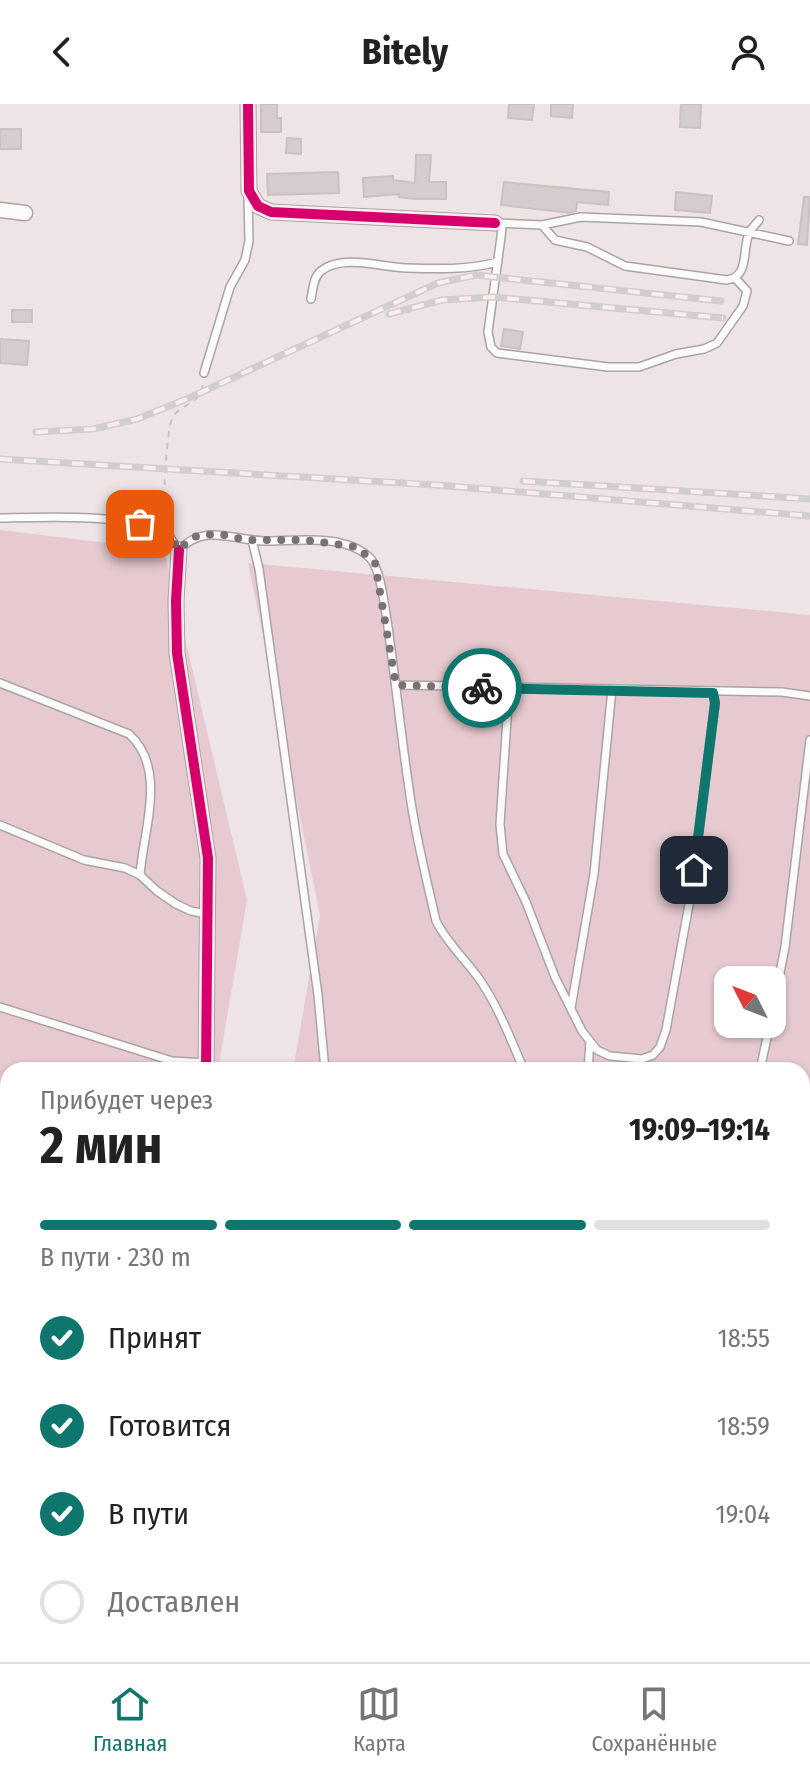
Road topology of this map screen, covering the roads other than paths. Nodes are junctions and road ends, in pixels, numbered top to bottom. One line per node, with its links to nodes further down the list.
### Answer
1 (248, 104): 3 (street)
2 (0, 210): 4 (street)
3 (253, 210): 6 (street); 13 (lane)
4 (25, 213)
5 (759, 220): 8 (lane)
6 (495, 223): 7 (lane); 10 (lane)
7 (542, 225): 8 (lane); 11 (lane)
8 (749, 232): 9 (lane); 11 (lane)
9 (789, 241)
10 (498, 262): 11 (lane); 12 (lane)
11 (736, 279)
12 (311, 299)
13 (204, 373)
14 (0, 518): 16 (lane)
15 (252, 540): 16 (lane); 18 (lane); 35 (lane)
16 (179, 550): 26 (street)
17 (0, 683): 25 (lane)
18 (396, 685): 19 (lane); 36 (lane)
19 (509, 689): 20 (lane); 29 (lane)
20 (612, 689): 21 (lane); 29 (lane)
21 (713, 693): 22 (lane); 32 (lane)
22 (810, 696)
23 (810, 740): 27 (lane)
24 (0, 825): 25 (lane)
25 (140, 875): 26 (lane)
26 (207, 914): 34 (street)
27 (781, 966)
28 (0, 1007): 33 (lane)
29 (571, 1009): 31 (lane)
30 (767, 1038): 39 (lane)
31 (590, 1041): 32 (lane); 37 (lane)
32 (642, 1059): 38 (lane)
33 (179, 1062)
34 (206, 1062)
35 (324, 1062)
36 (519, 1062)
37 (589, 1062)
38 (642, 1062)
39 (762, 1062)

